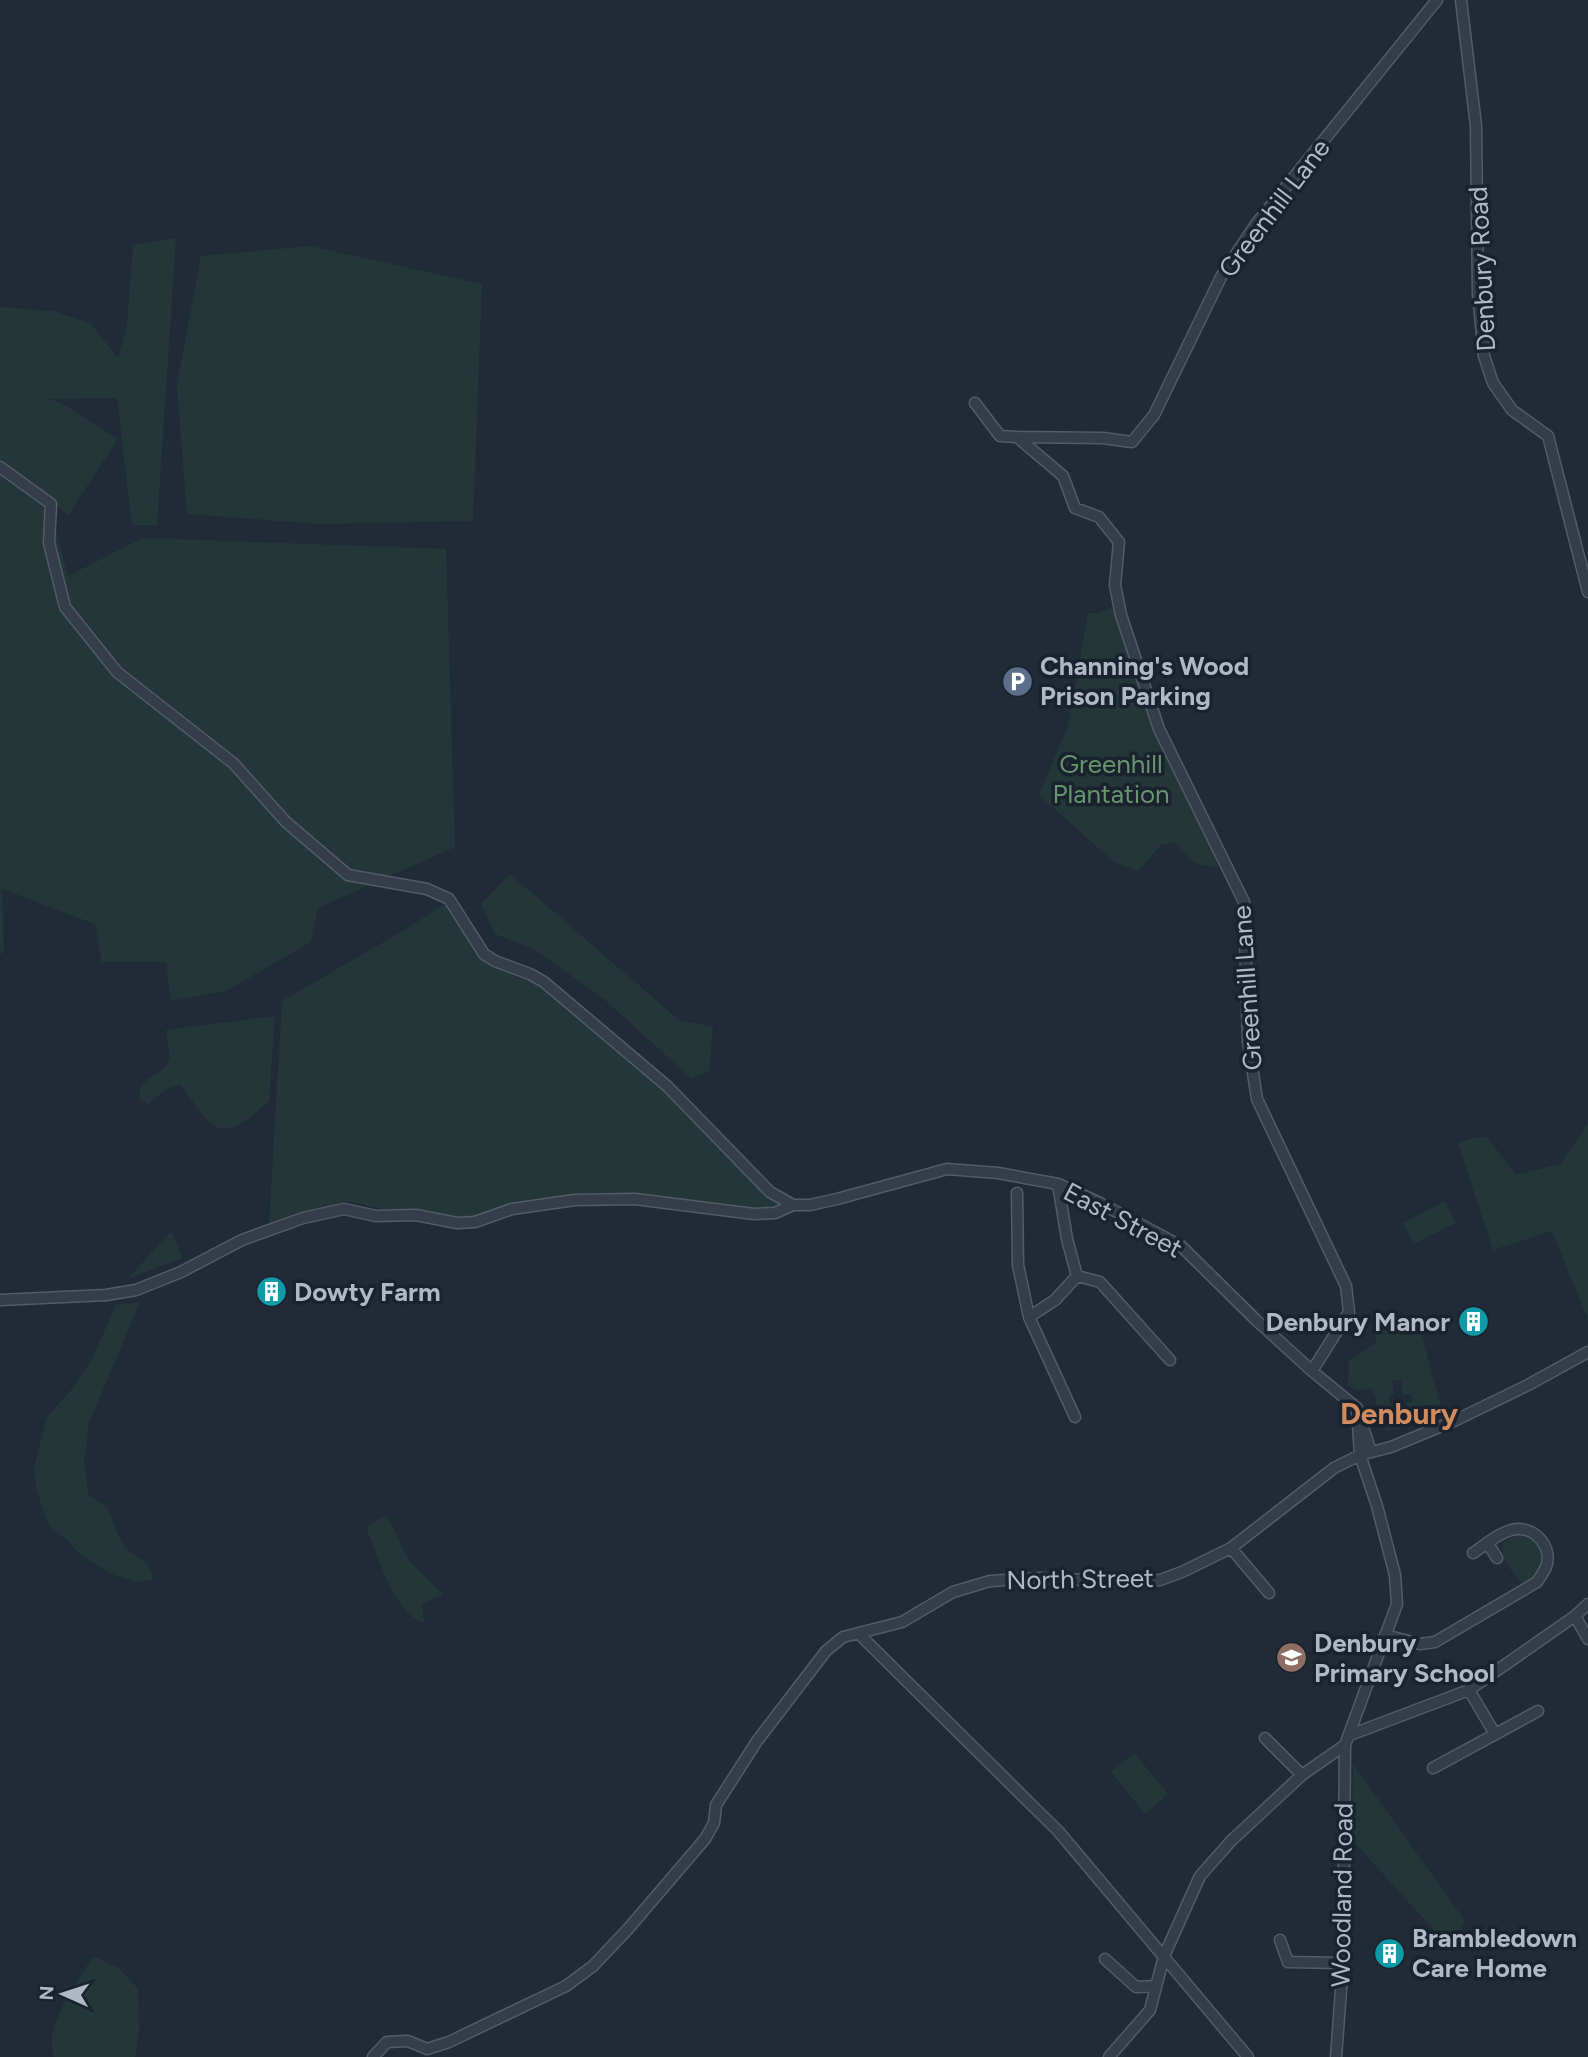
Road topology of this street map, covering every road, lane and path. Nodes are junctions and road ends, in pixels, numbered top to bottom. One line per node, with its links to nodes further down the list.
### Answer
1 (1437, 0): 4 (street, Greenhill Lane)
2 (1461, 0): 6 (street, Denbury Road)
3 (975, 403): 4 (street, Greenhill Lane)
4 (1017, 437): 15 (street, Greenhill Lane)
5 (0, 467): 9 (street)
6 (1588, 592)
7 (1058, 1184): 9 (street, East Street); 10 (street); 15 (street, East Street)
8 (1017, 1193): 12 (street)
9 (793, 1205): 11 (street, East Street)
10 (1077, 1276): 12 (street); 14 (street)
11 (0, 1300)
12 (1029, 1317): 17 (street)
13 (1588, 1352): 18 (street, North Street)
14 (1170, 1360)
15 (1312, 1371): 16 (street, East Street)
16 (1357, 1408): 18 (street); 19 (street)
17 (1075, 1417)
18 (1371, 1452): 19 (street, North Street)
19 (1360, 1455): 21 (street, North Street); 28 (street, Woodland Road)
20 (1488, 1544): 22 (street); 23 (street); 28 (street)
21 (1231, 1548): 24 (street); 27 (street, North Street)
22 (1473, 1553)
23 (1497, 1558)
24 (1269, 1593)
25 (1588, 1604): 26 (street)
26 (1576, 1616): 29 (street); 30 (street)
27 (859, 1634): 38 (street); 42 (street, North Street)
28 (1385, 1635): 34 (street, Woodland Road)
29 (1588, 1639)
30 (1469, 1690): 32 (street); 34 (street)
31 (1538, 1711): 32 (street)
32 (1495, 1734): 35 (street)
33 (1265, 1738): 36 (street)
34 (1347, 1740): 36 (street); 40 (street, Woodland Road)
35 (1433, 1769)
36 (1302, 1775): 38 (street)
37 (1280, 1940): 40 (street)
38 (1164, 1956): 41 (street); 44 (street)
39 (1104, 1959): 41 (street)
40 (1343, 1963): 45 (street, Woodland Road)
41 (1156, 1986): 43 (street)
42 (373, 2057)
43 (1109, 2057)
44 (1248, 2057)
45 (1336, 2057)

